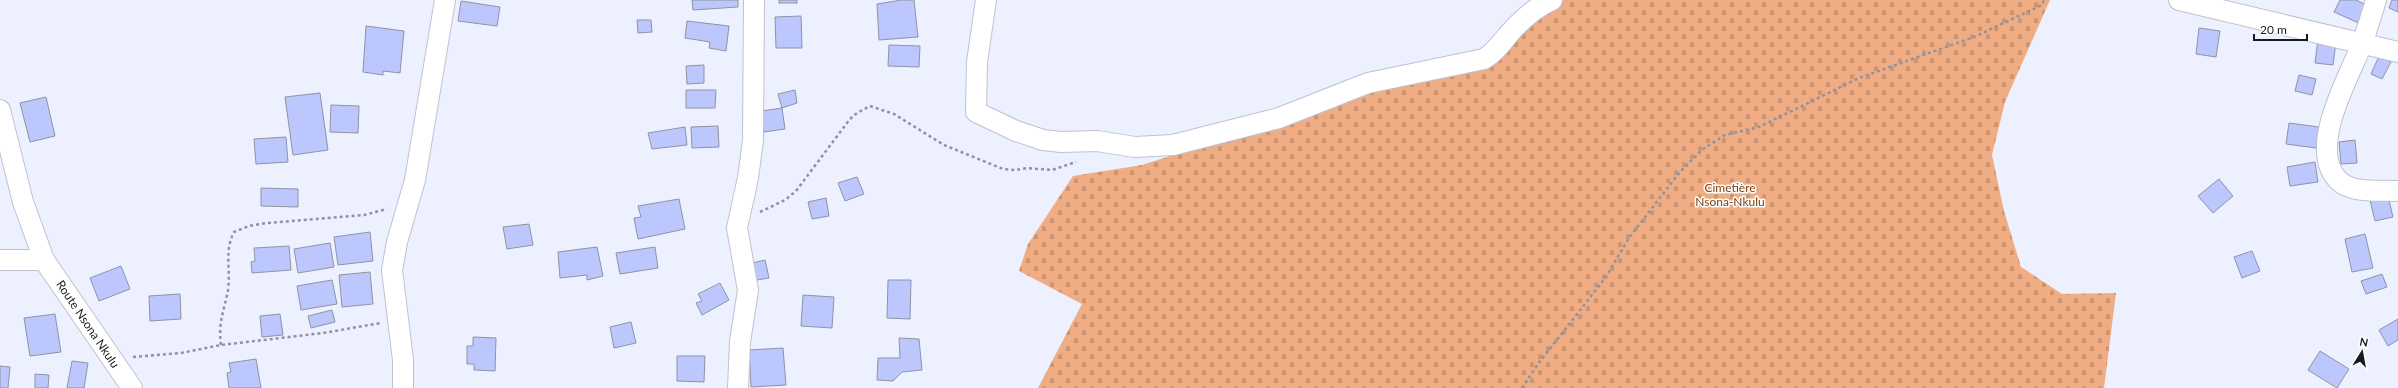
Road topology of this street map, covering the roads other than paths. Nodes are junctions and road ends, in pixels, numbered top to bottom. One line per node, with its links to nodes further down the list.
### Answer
1 (445, 0): 14 (street)
2 (754, 0): 15 (street)
3 (986, 0): 4 (street)
4 (1552, 0)
5 (2179, 0): 7 (street)
6 (2376, 0): 7 (street)
7 (2362, 43): 8 (street); 10 (street)
8 (2398, 52)
9 (0, 110): 12 (street, Route Nsona Nkulu)
10 (2398, 191)
11 (0, 260): 12 (street)
12 (44, 260): 13 (street, Route Nsona Nkulu)
13 (132, 388)
14 (403, 388)
15 (738, 388)

